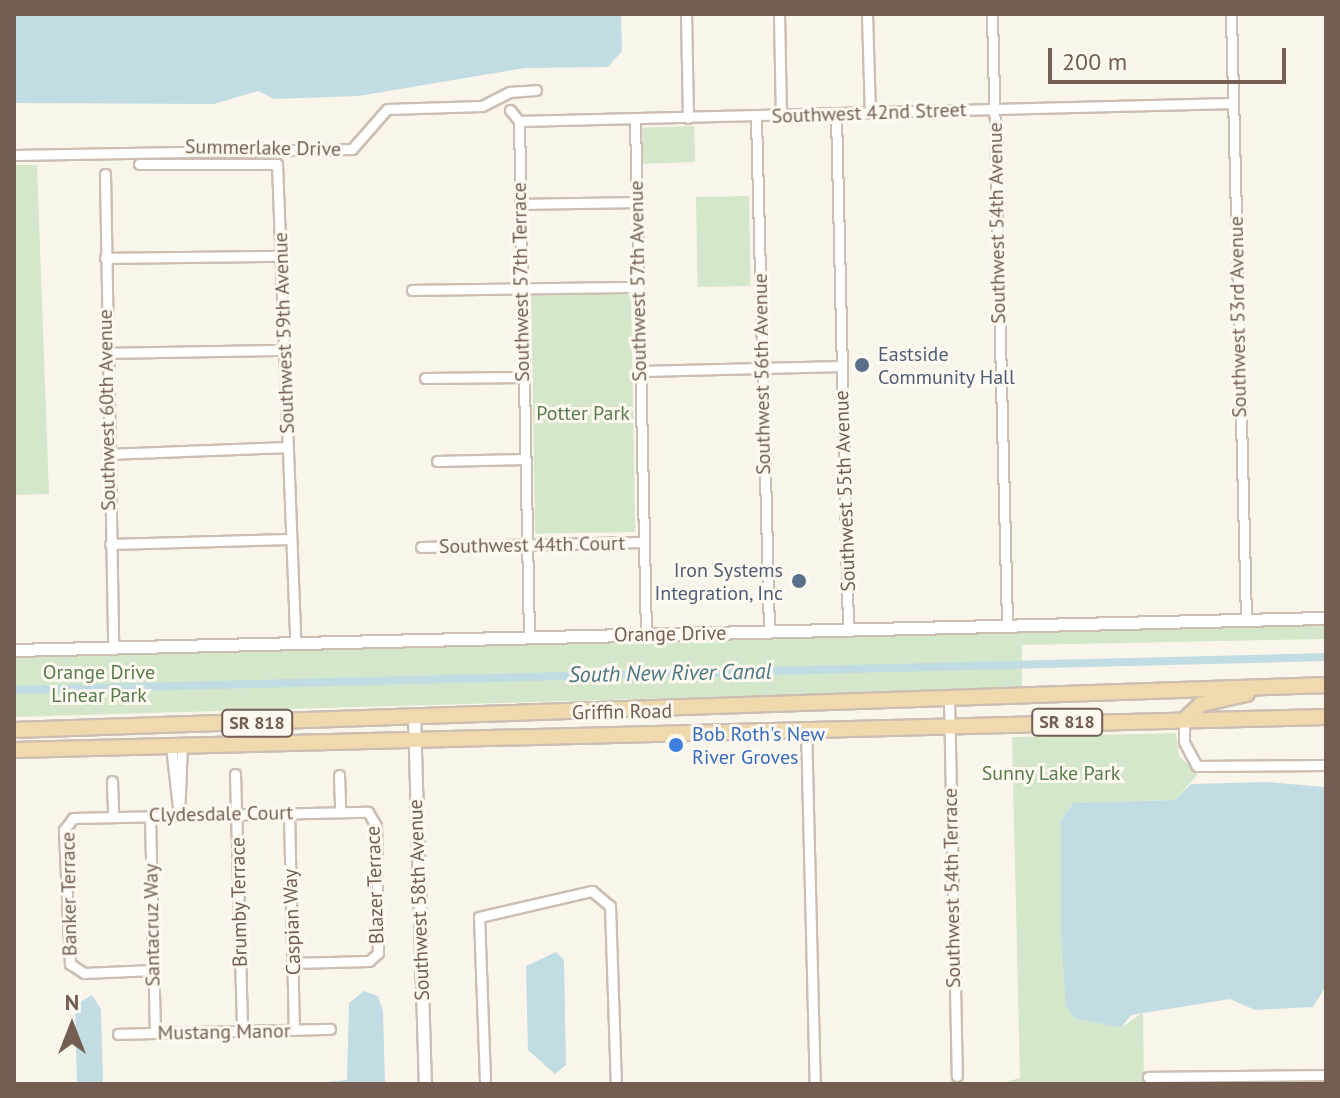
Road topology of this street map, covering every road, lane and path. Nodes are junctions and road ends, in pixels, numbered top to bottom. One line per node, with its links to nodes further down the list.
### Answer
1 (686, 14): 14 (street)
2 (779, 14): 12 (street)
3 (867, 14): 10 (street)
4 (992, 14): 8 (street, Southwest 54th Avenue)
5 (1231, 14): 7 (street, Southwest 53rd Avenue)
6 (536, 90): 17 (street, Summerlake Drive)
7 (1233, 103): 8 (street, Southwest 42nd Street); 44 (street, Southwest 53rd Avenue)
8 (994, 109): 10 (street, Southwest 42nd Street); 45 (street, Southwest 54th Avenue)
9 (510, 110): 16 (street)
10 (870, 113): 11 (street, Southwest 42nd Street)
11 (836, 114): 12 (street, Southwest 42nd Street); 29 (street, Southwest 55th Avenue)
12 (781, 115): 13 (street, Southwest 42nd Street)
13 (756, 117): 14 (street, Southwest 42nd Street); 30 (street, Southwest 56th Avenue)
14 (688, 118): 15 (street, Southwest 42nd Street)
15 (635, 119): 16 (street, Southwest 42nd Street); 20 (street, Southwest 57th Avenue)
16 (519, 121): 21 (street, Southwest 57th Terrace)
17 (14, 155)
18 (139, 164): 22 (street, Southwest 59th Avenue)
19 (105, 174): 23 (street, Southwest 60th Avenue)
20 (636, 202): 21 (street); 24 (street, Southwest 57th Avenue)
21 (520, 204): 26 (street, Southwest 57th Terrace)
22 (281, 256): 23 (street); 27 (street, Southwest 59th Avenue)
23 (105, 258): 28 (street, Southwest 60th Avenue)
24 (639, 287): 26 (street); 31 (street, Southwest 57th Avenue)
25 (412, 290): 26 (street)
26 (521, 290): 32 (street, Southwest 57th Terrace)
27 (286, 350): 28 (street); 34 (street, Southwest 59th Avenue)
28 (107, 353): 35 (street, Southwest 60th Avenue)
29 (842, 366): 30 (street); 46 (street, Southwest 55th Avenue)
30 (762, 368): 31 (street); 47 (street, Southwest 56th Avenue)
31 (641, 371): 39 (street, Southwest 57th Avenue)
32 (523, 377): 33 (street); 36 (street, Southwest 57th Terrace)
33 (425, 378)
34 (288, 447): 35 (street); 38 (street, Southwest 59th Avenue)
35 (107, 454): 40 (street, Southwest 60th Avenue)
36 (524, 459): 37 (street); 41 (street, Southwest 57th Terrace)
37 (437, 461)
38 (289, 539): 40 (street); 50 (street, Southwest 59th Avenue)
39 (643, 542): 41 (street, Southwest 44th Court); 48 (street, Southwest 57th Avenue)
40 (110, 544): 51 (street, Southwest 60th Avenue)
41 (527, 545): 42 (street, Southwest 44th Court); 49 (street, Southwest 57th Terrace)
42 (421, 547)
43 (1326, 618): 44 (street, Orange Drive)
44 (1246, 620): 45 (street, Orange Drive)
45 (1007, 623): 46 (street, Orange Drive)
46 (848, 628): 47 (street, Orange Drive)
47 (769, 631): 48 (street, Orange Drive)
48 (646, 635): 49 (street, Orange Drive)
49 (529, 636): 50 (street, Orange Drive)
50 (295, 640): 51 (street, Orange Drive)
51 (113, 645): 52 (street, Orange Drive)
52 (14, 650)
53 (1326, 685): 54 (main road, Griffin Road / SR 818)
54 (1277, 687): 55 (main road, Griffin Road / SR 818); 61 (main road)
55 (1159, 691): 56 (main road, Griffin Road / SR 818); 61 (main road)
56 (949, 700): 57 (main road, Griffin Road / SR 818); 63 (street, Southwest 54th Terrace)
57 (690, 710): 58 (main road, Griffin Road / SR 818); 66 (main road)
58 (639, 711): 59 (main road, Griffin Road / SR 818); 67 (main road)
59 (414, 717): 62 (main road, Griffin Road / SR 818); 68 (street, Southwest 58th Avenue)
60 (1326, 717): 61 (main road, Griffin Road / SR 818)
61 (1184, 720): 63 (main road, Griffin Road / SR 818); 71 (street)
62 (277, 723): 65 (main road, Griffin Road / SR 818); 69 (main road)
63 (949, 724): 64 (main road, Griffin Road / SR 818); 91 (street, Southwest 54th Terrace)
64 (806, 727): 66 (main road, Griffin Road / SR 818); 96 (street)
65 (14, 730)
66 (651, 730): 67 (main road, Griffin Road / SR 818)
67 (616, 731): 68 (main road, Griffin Road / SR 818)
68 (414, 737): 69 (main road, Griffin Road / SR 818); 94 (street, Southwest 58th Avenue)
69 (176, 745): 70 (main road, Griffin Road / SR 818); 80 (street)
70 (14, 750)
71 (1326, 765)
72 (235, 774): 77 (street, Brumby Terrace)
73 (339, 775): 75 (street)
74 (112, 781): 81 (street)
75 (340, 811): 76 (street, Clydesdale Court); 78 (street, Clydesdale Court)
76 (289, 813): 77 (street, Clydesdale Court); 83 (street, Caspian Way)
77 (237, 814): 80 (street, Clydesdale Court); 87 (street, Brumby Terrace)
78 (372, 815): 83 (street, Blazer Terrace)
79 (150, 816): 80 (street, Clydesdale Court); 81 (street, Clydesdale Court); 84 (street, Santacruz Way)
80 (179, 816)
81 (113, 817): 82 (street, Clydesdale Court)
82 (70, 820): 84 (street, Banker Terrace)
83 (293, 963): 86 (street, Caspian Way)
84 (153, 970): 88 (street, Santacruz Way)
85 (330, 1029): 86 (street, Mustang Manor)
86 (294, 1030): 87 (street, Mustang Manor)
87 (242, 1031): 88 (street, Mustang Manor)
88 (155, 1033): 89 (street, Mustang Manor)
89 (118, 1034)
90 (1326, 1075): 92 (street)
91 (957, 1076)
92 (1148, 1077)
93 (485, 1080): 95 (street)
94 (425, 1084)
95 (616, 1084)
96 (815, 1084)

